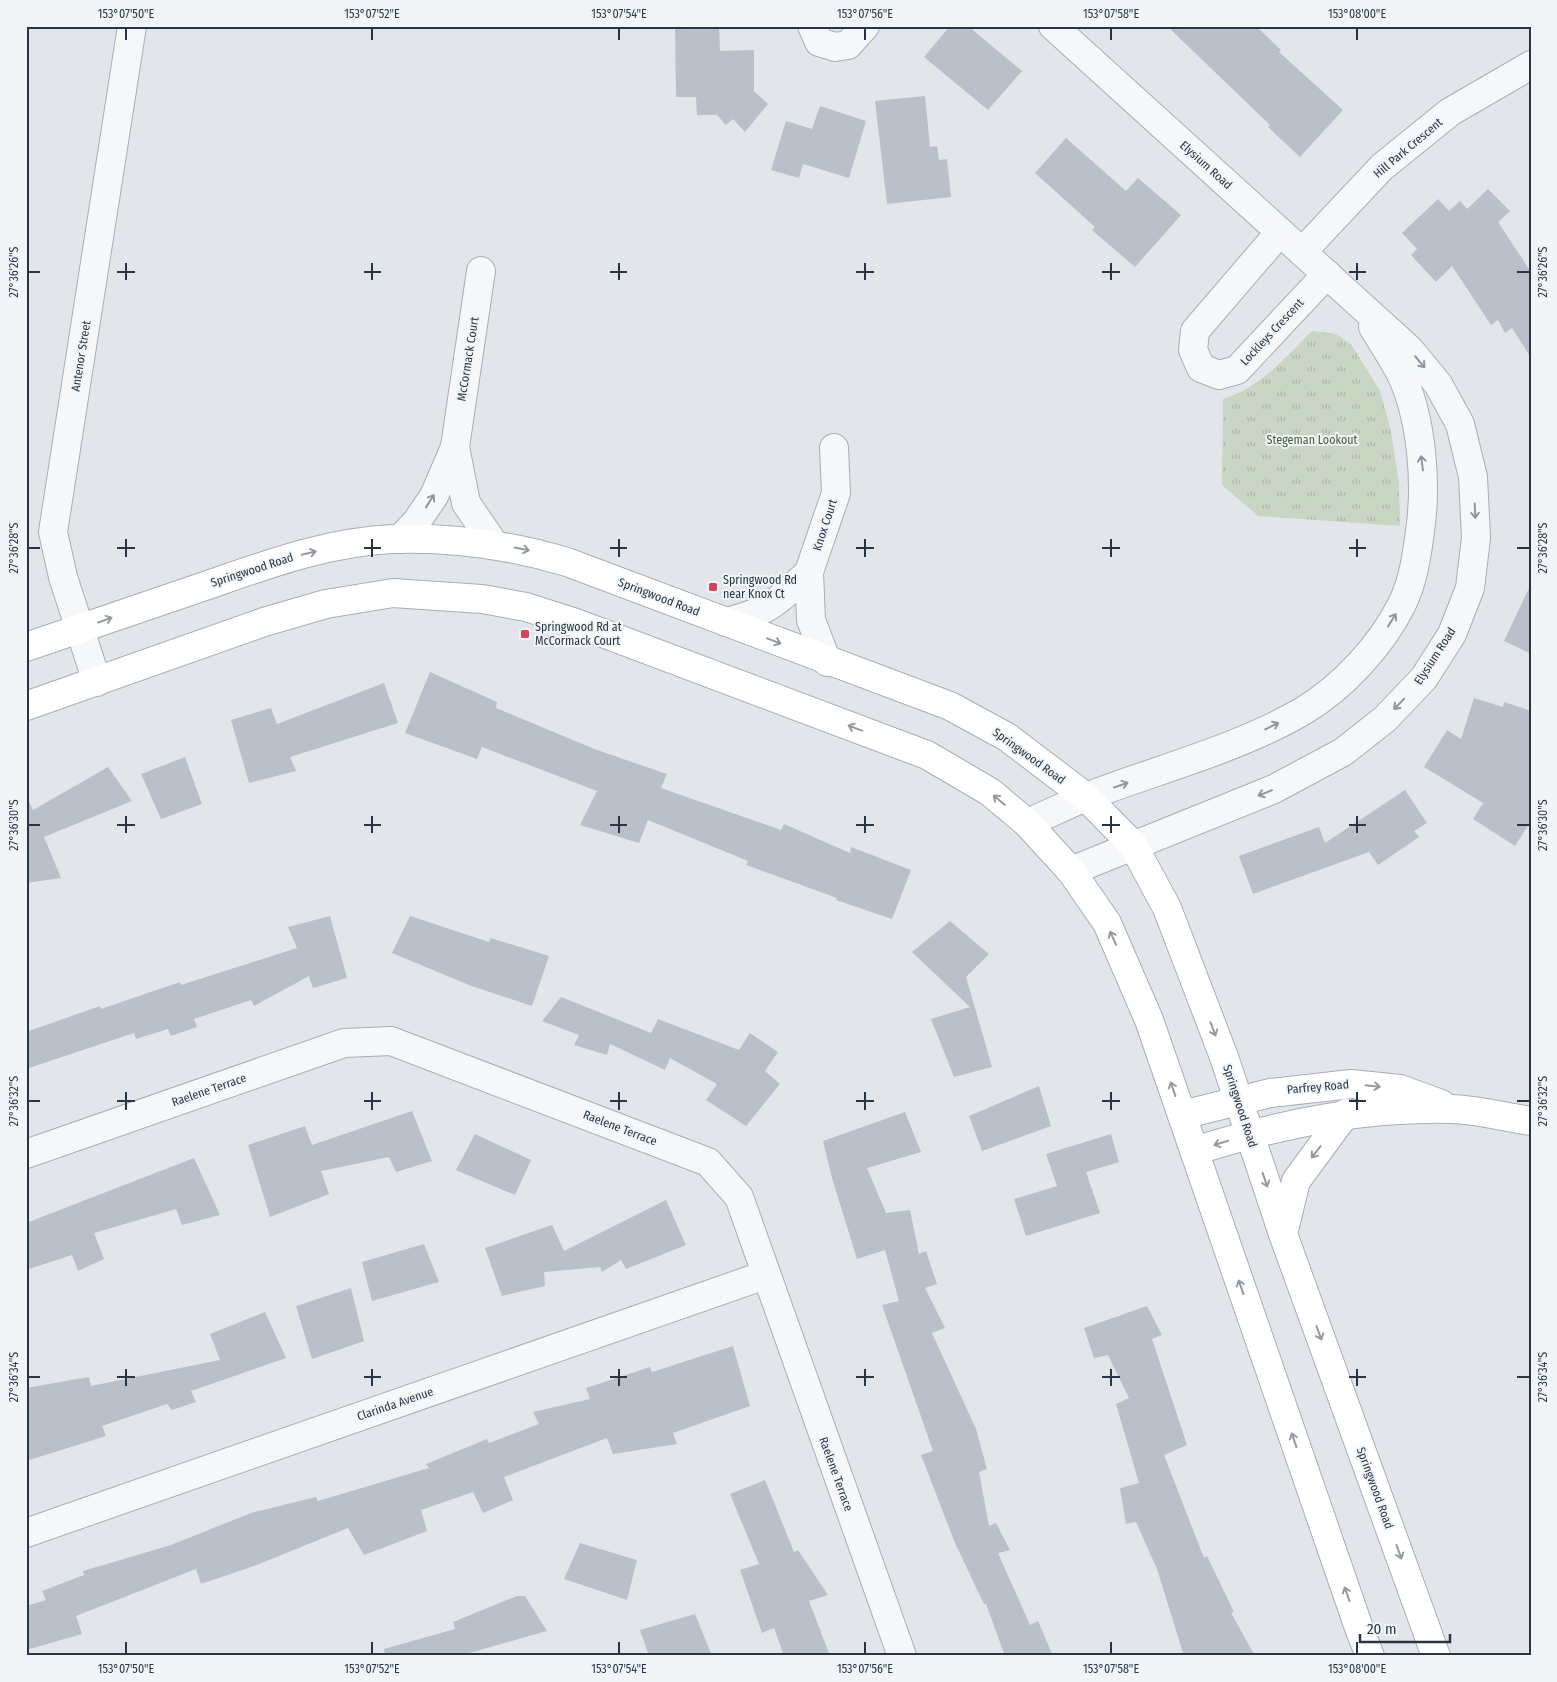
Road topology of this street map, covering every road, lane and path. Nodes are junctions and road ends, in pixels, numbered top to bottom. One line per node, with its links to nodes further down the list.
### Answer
1 (132, 26): 17 (street, Antenor Street)
2 (812, 26): 3 (street)
3 (865, 26)
4 (1053, 26): 6 (street, Elysium Road)
5 (1531, 65): 7 (street, Hill Park Crescent)
6 (1280, 232): 7 (street, Elysium Road); 9 (street, Lockleys Crescent)
7 (1302, 252): 9 (street, Elysium Road)
8 (481, 271): 11 (street, McCormack Court)
9 (1327, 274): 10 (street, Elysium Road)
10 (1360, 304): 22 (street, Elysium Road, one-way to 10); 24 (street, Elysium Road, one-way to 24)
11 (455, 447): 13 (street, McCormack Court, one-way to 11); 14 (street, McCormack Court)
12 (834, 448): 15 (street, Knox Court)
13 (400, 539): 14 (main road, Springwood Road); 17 (main road, Springwood Road, one-way to 13)
14 (494, 544): 16 (main road, Springwood Road, one-way to 16)
15 (809, 572): 16 (street, Knox Court); 19 (street, Knox Court)
16 (726, 622): 19 (main road, Springwood Road, one-way to 19)
17 (80, 628): 18 (main road, Springwood Road); 20 (street, Antenor Street)
18 (26, 647)
19 (827, 662): 22 (main road, Springwood Road)
20 (97, 682): 21 (main road); 23 (main road, one-way to 20)
21 (26, 706)
22 (1086, 798): 23 (street, Elysium Road); 24 (main road, Springwood Road)
23 (1027, 823): 25 (main road)
24 (1133, 845): 25 (street, Elysium Road); 26 (main road, Springwood Road, one-way to 26)
25 (1071, 871): 29 (main road, one-way to 25)
26 (1238, 1100): 27 (main road, Parfrey Road, one-way to 27); 29 (main road, Parfrey Road); 31 (main road, Springwood Road)
27 (1454, 1110): 28 (main road, Parfrey Road); 30 (main road, Parfrey Road)
28 (1346, 1113): 31 (main road, Parfrey Road); 34 (main road, one-way to 34)
29 (1182, 1115): 32 (main road)
30 (1531, 1121)
31 (1249, 1134): 32 (main road, Parfrey Road, one-way to 32); 34 (main road, Springwood Road, one-way to 34)
32 (1194, 1151): 38 (main road, one-way to 32)
33 (26, 1154): 35 (street, Raelene Terrace)
34 (1283, 1234): 39 (main road, Springwood Road, one-way to 39)
35 (765, 1275): 36 (street, Clarinda Avenue); 37 (street, Raelene Terrace)
36 (26, 1533)
37 (902, 1656)
38 (1370, 1656)
39 (1436, 1656)

